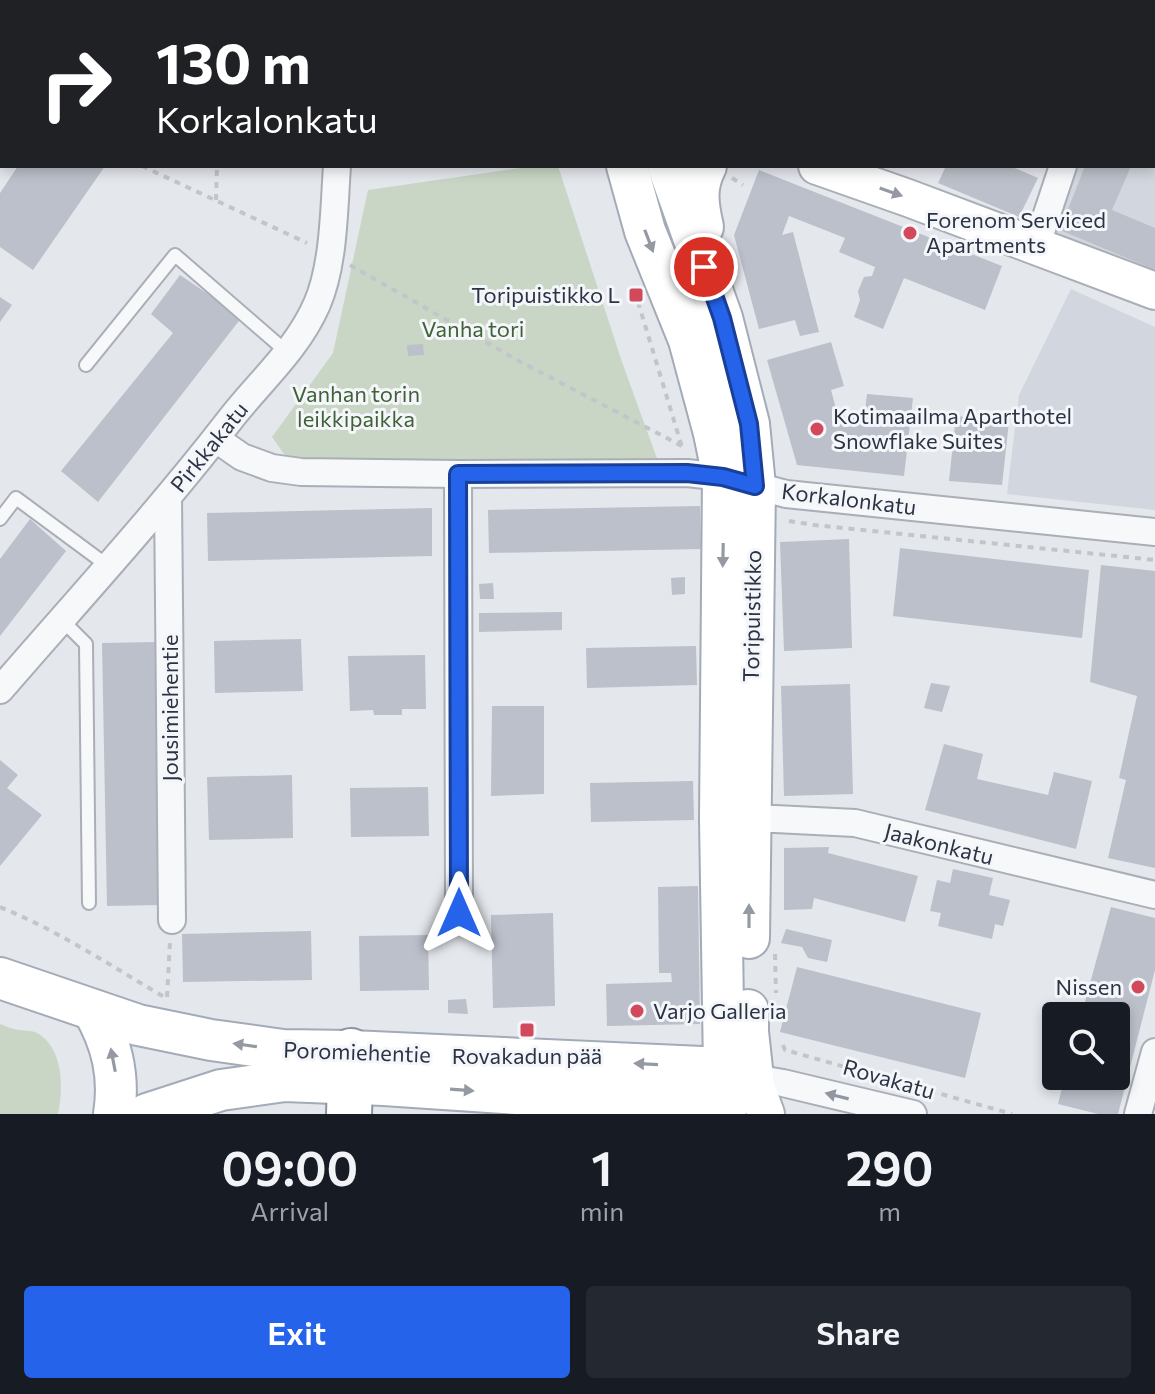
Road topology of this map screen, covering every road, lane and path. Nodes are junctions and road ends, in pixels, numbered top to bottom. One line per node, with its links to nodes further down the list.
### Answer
1 (146, 168): 9 (path)
2 (217, 168): 9 (path)
3 (337, 168): 11 (street, Pirkkakatu)
4 (628, 168): 19 (main road, Toripuistikko, one-way to 19)
5 (669, 168): 12 (main road, Toripuistikko)
6 (705, 168): 12 (main road)
7 (823, 168): 10 (street, one-way to 10)
8 (1062, 168): 10 (street)
9 (216, 200): 11 (path)
10 (1036, 247): 13 (street)
11 (331, 254): 14 (street, Pirkkakatu); 17 (path)
12 (704, 267): 19 (main road, Toripuistikko)
13 (1155, 291)
14 (288, 353): 15 (lane); 16 (street, Pirkkakatu)
15 (86, 365)
16 (216, 439): 18 (street, Korkalonkatu); 20 (street, Pirkkakatu)
17 (682, 446)
18 (458, 474): 19 (street, Korkalonkatu); 32 (street)
19 (739, 482): 23 (street, Korkalonkatu); 28 (main road, Toripuistikko)
20 (168, 497): 25 (street, Pirkkakatu); 33 (street, Jousimiehentie)
21 (0, 519): 25 (lane)
22 (784, 520): 24 (path)
23 (1155, 532)
24 (1155, 560)
25 (108, 566): 26 (street, Pirkkakatu)
26 (62, 620): 27 (street, Pirkkakatu); 30 (lane)
27 (0, 690)
28 (734, 820): 29 (street, Jaakonkatu); 39 (main road, Toripuistikko)
29 (1155, 895)
30 (89, 903)
31 (0, 907): 33 (path)
32 (459, 913)
33 (172, 920)
34 (0, 978): 35 (main road, Poromiehentie)
35 (93, 1010): 38 (main road, Poromiehentie, one-way to 35); 40 (main road, one-way to 35)
36 (780, 1041): 43 (path, Rovakatu)
37 (1155, 1052): 44 (street)
38 (350, 1083): 39 (main road, Poromiehentie); 41 (main road, Poromiehentie)
39 (741, 1095): 42 (street, Rovakatu, one-way to 39)
40 (114, 1114)
41 (147, 1114)
42 (913, 1114)
43 (1012, 1114)
44 (1138, 1114)

